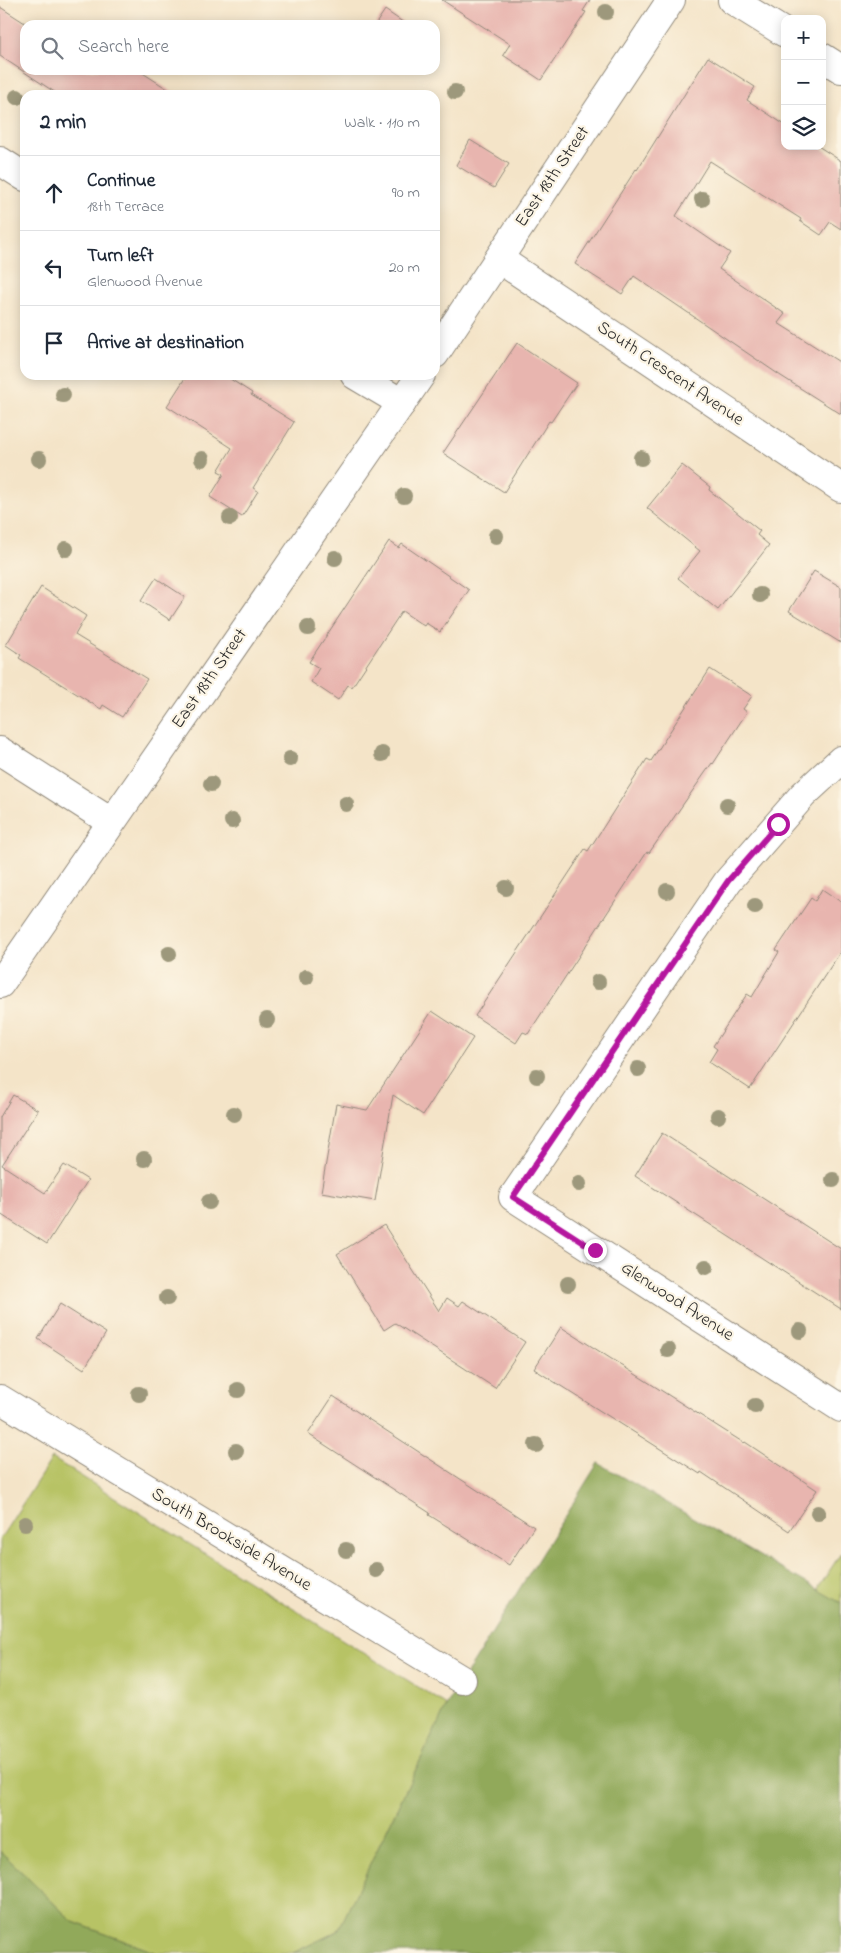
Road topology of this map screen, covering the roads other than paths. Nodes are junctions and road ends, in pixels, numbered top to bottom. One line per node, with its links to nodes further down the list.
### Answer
1 (671, 0): 8 (street, East 18th Street)
2 (732, 0): 3 (street)
3 (781, 31)
4 (826, 60): 5 (street)
5 (841, 69)
6 (0, 162): 7 (street)
7 (20, 173)
8 (499, 260): 9 (street, East 18th Street); 13 (street, South Crescent Avenue)
9 (440, 347)
10 (363, 380): 12 (street)
11 (418, 380): 12 (street, East 18th Street)
12 (402, 403): 16 (street, East 18th Street)
13 (841, 488)
14 (0, 751): 16 (street)
15 (841, 760): 19 (street, Glenwood Avenue)
16 (111, 822): 17 (street, East 18th Street)
17 (0, 984)
18 (0, 1399): 20 (street, South Brookside Avenue)
19 (841, 1408)
20 (462, 1680)

